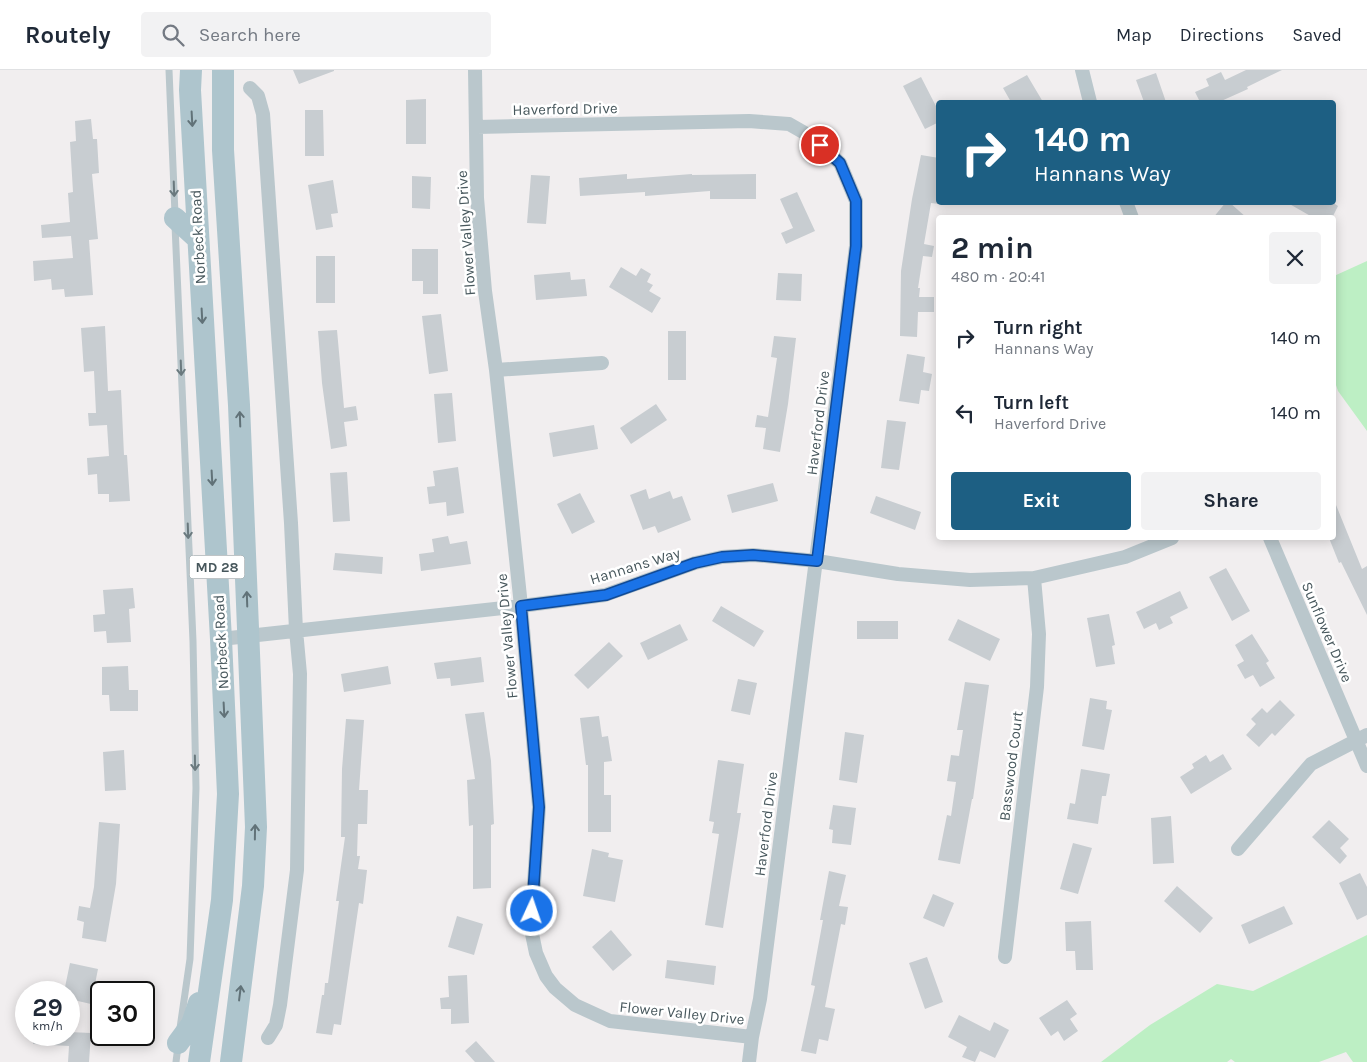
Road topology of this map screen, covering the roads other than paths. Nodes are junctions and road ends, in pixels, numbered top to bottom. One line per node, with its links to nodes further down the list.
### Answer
1 (169, 70): 9 (lane, one-way to 9)
2 (192, 70): 10 (main road, Norbeck Road / MD 28, one-way to 10)
3 (223, 70): 19 (main road, Norbeck Road / MD 28, one-way to 3)
4 (476, 70): 8 (street, Flower Valley Drive)
5 (1082, 70): 7 (street)
6 (250, 88): 18 (street)
7 (1090, 100)
8 (477, 127): 12 (street, Flower Valley Drive); 15 (street, Haverford Drive)
9 (175, 218): 10 (main road); 28 (lane, one-way to 28)
10 (198, 239): 20 (main road, Norbeck Road / MD 28, one-way to 20)
11 (602, 363): 12 (street)
12 (496, 370): 17 (street, Flower Valley Drive)
13 (1167, 540): 16 (street, Hannans Way)
14 (1271, 540): 21 (street, Sunflower Drive)
15 (817, 561): 16 (street, Hannans Way); 17 (street, Hannans Way); 26 (street, Haverford Drive)
16 (1034, 578): 24 (street, Basswood Court)
17 (521, 606): 18 (street, Hannans Way); 26 (street, Flower Valley Drive)
18 (296, 630): 19 (street, Hannans Way); 27 (street)
19 (249, 635): 20 (street, Hannans Way); 30 (main road, Norbeck Road / MD 28, one-way to 19)
20 (221, 639): 25 (main road, Norbeck Road / MD 28, one-way to 25)
21 (1361, 738): 22 (street, Sunflower Drive); 23 (street)
22 (1367, 766)
23 (1238, 849)
24 (1005, 957)
25 (212, 960): 28 (main road); 29 (main road, Norbeck Road / MD 28)
26 (752, 1037): 31 (street, Haverford Drive)
27 (268, 1038)
28 (177, 1053)
29 (199, 1062)
30 (231, 1062)
31 (749, 1062)

